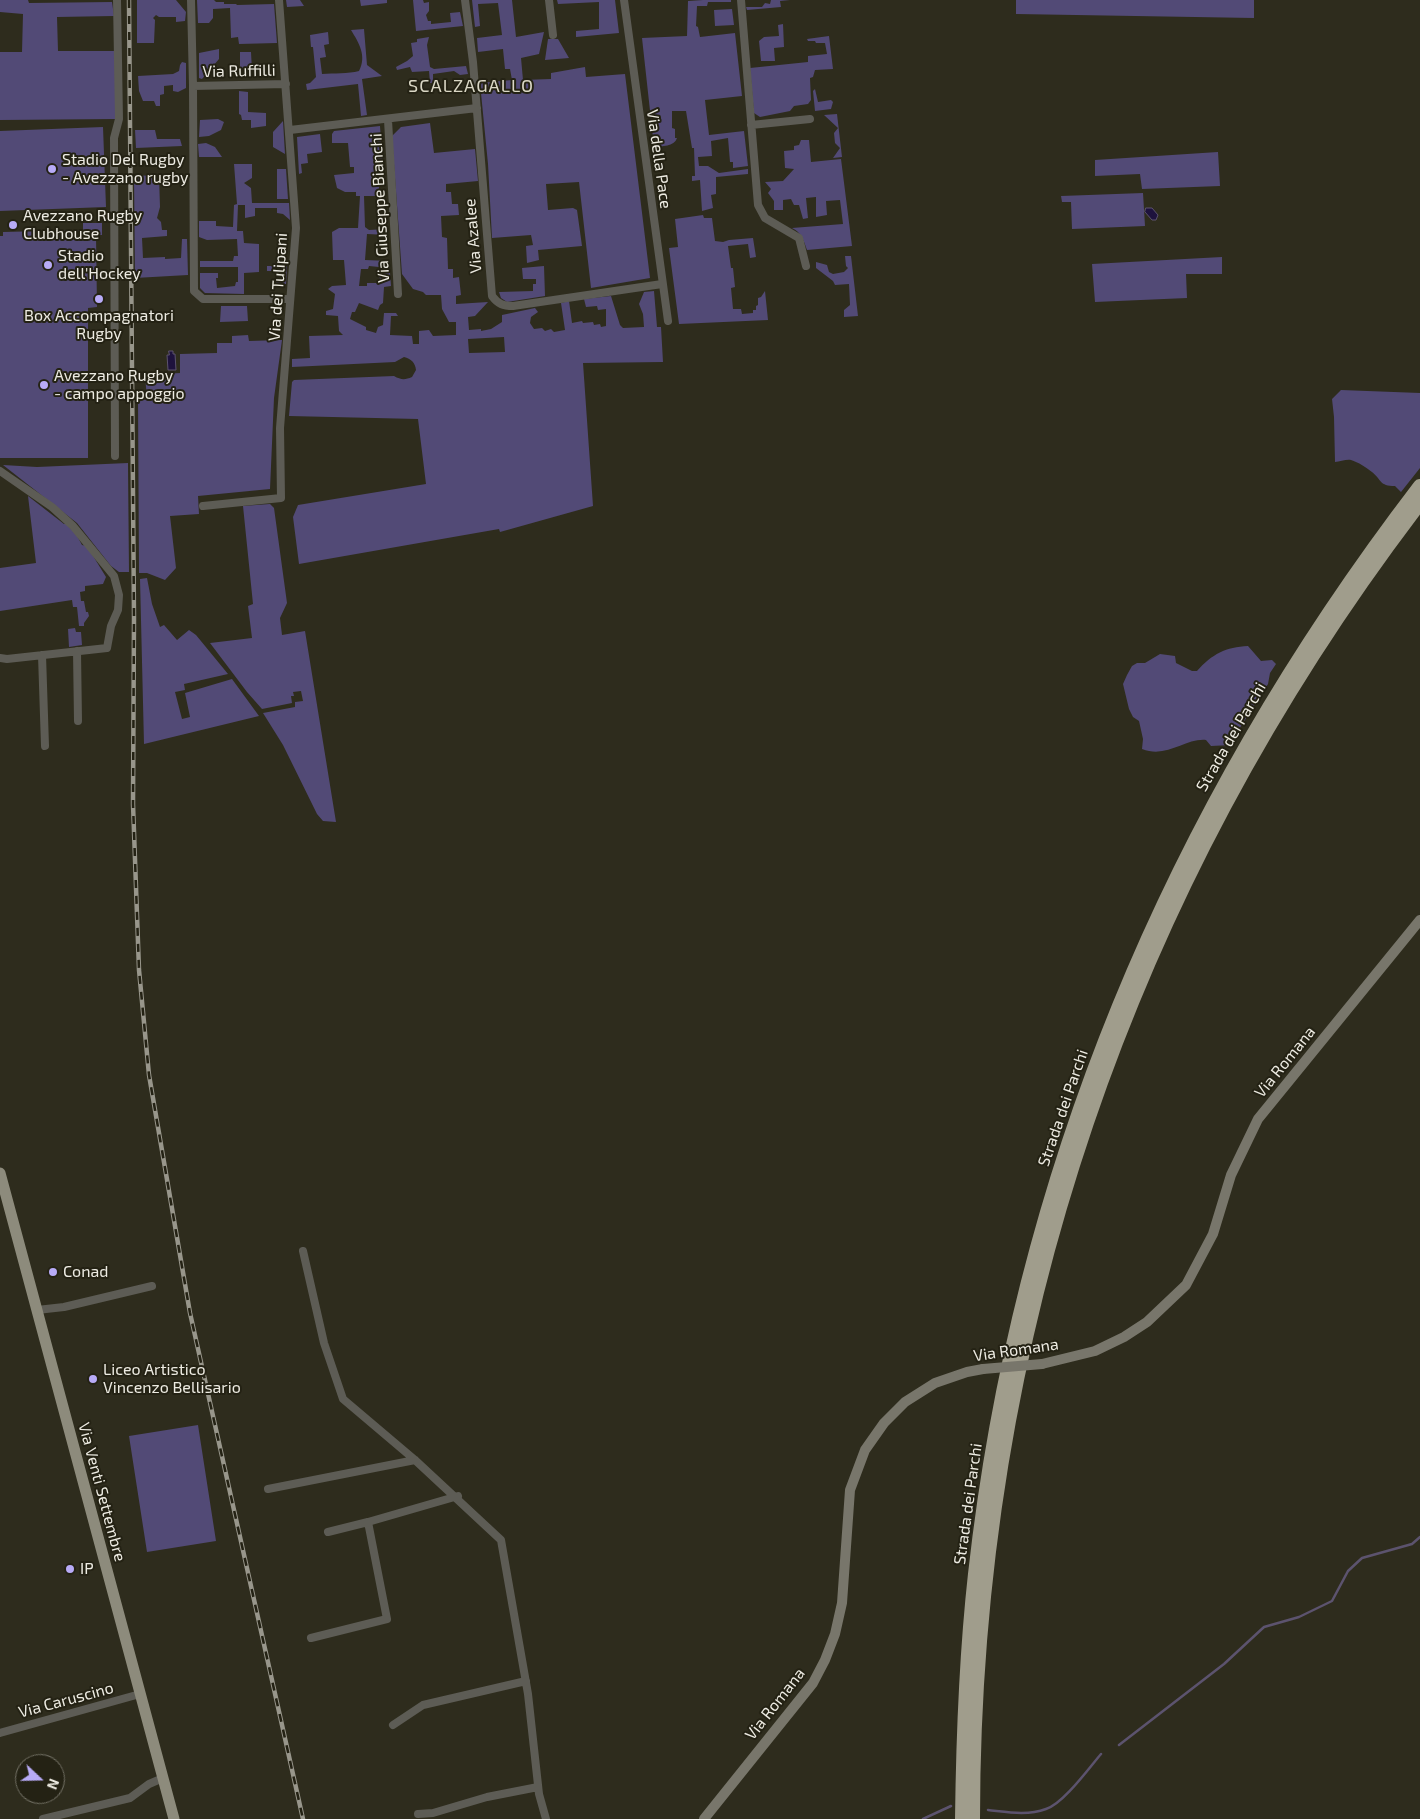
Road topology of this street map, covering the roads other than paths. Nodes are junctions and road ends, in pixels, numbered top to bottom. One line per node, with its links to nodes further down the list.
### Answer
1 (117, 0): 21 (street)
2 (279, 0): 9 (street, Via dei Tulipani)
3 (465, 0): 11 (street, Via Azalee)
4 (549, 0): 8 (street)
5 (624, 0): 17 (street, Via della Pace)
6 (741, 0): 14 (street)
7 (190, 2): 10 (street)
8 (554, 35)
9 (286, 84): 10 (street, Via Ruffilli); 15 (street, Via dei Tulipani)
10 (193, 86): 19 (street)
11 (476, 108): 13 (street); 17 (street, Via Azalee)
12 (810, 119): 14 (street)
13 (388, 120): 15 (street); 18 (street, Via Giuseppe Bianchi)
14 (751, 125): 16 (street)
15 (290, 130): 19 (street, Via dei Tulipani)
16 (806, 266)
17 (662, 284): 20 (street, Via della Pace)
18 (398, 294)
19 (290, 299): 25 (street, Via dei Tulipani)
20 (668, 321)
21 (115, 456)
22 (0, 472): 26 (street)
23 (1420, 486): 53 (highway, Strada dei Parchi)
24 (1420, 503): 54 (highway, Strada dei Parchi)
25 (203, 506)
26 (77, 651): 27 (street); 29 (street)
27 (42, 655): 28 (street); 30 (street)
28 (0, 658)
29 (78, 721)
30 (45, 746)
31 (1420, 920): 52 (main road, Via Romana, bridge)
32 (0, 1173): 35 (main road, Via Venti Settembre)
33 (303, 1251): 36 (street)
34 (152, 1286): 35 (street)
35 (37, 1310): 43 (main road, Via Venti Settembre)
36 (415, 1460): 37 (street); 38 (street)
37 (268, 1489)
38 (458, 1496): 39 (street); 42 (street)
39 (368, 1522): 40 (street); 41 (street)
40 (328, 1532)
41 (311, 1638)
42 (526, 1681): 44 (street); 47 (street)
43 (140, 1694): 45 (street, Via Caruscino); 46 (main road, Via Venti Settembre)
44 (393, 1725)
45 (0, 1733)
46 (163, 1778): 49 (street); 50 (main road, Via Venti Settembre)
47 (538, 1787): 48 (street); 51 (street)
48 (418, 1814)
49 (43, 1819)
50 (174, 1819)
51 (546, 1819)
52 (704, 1819)
53 (962, 1819)
54 (973, 1819)

